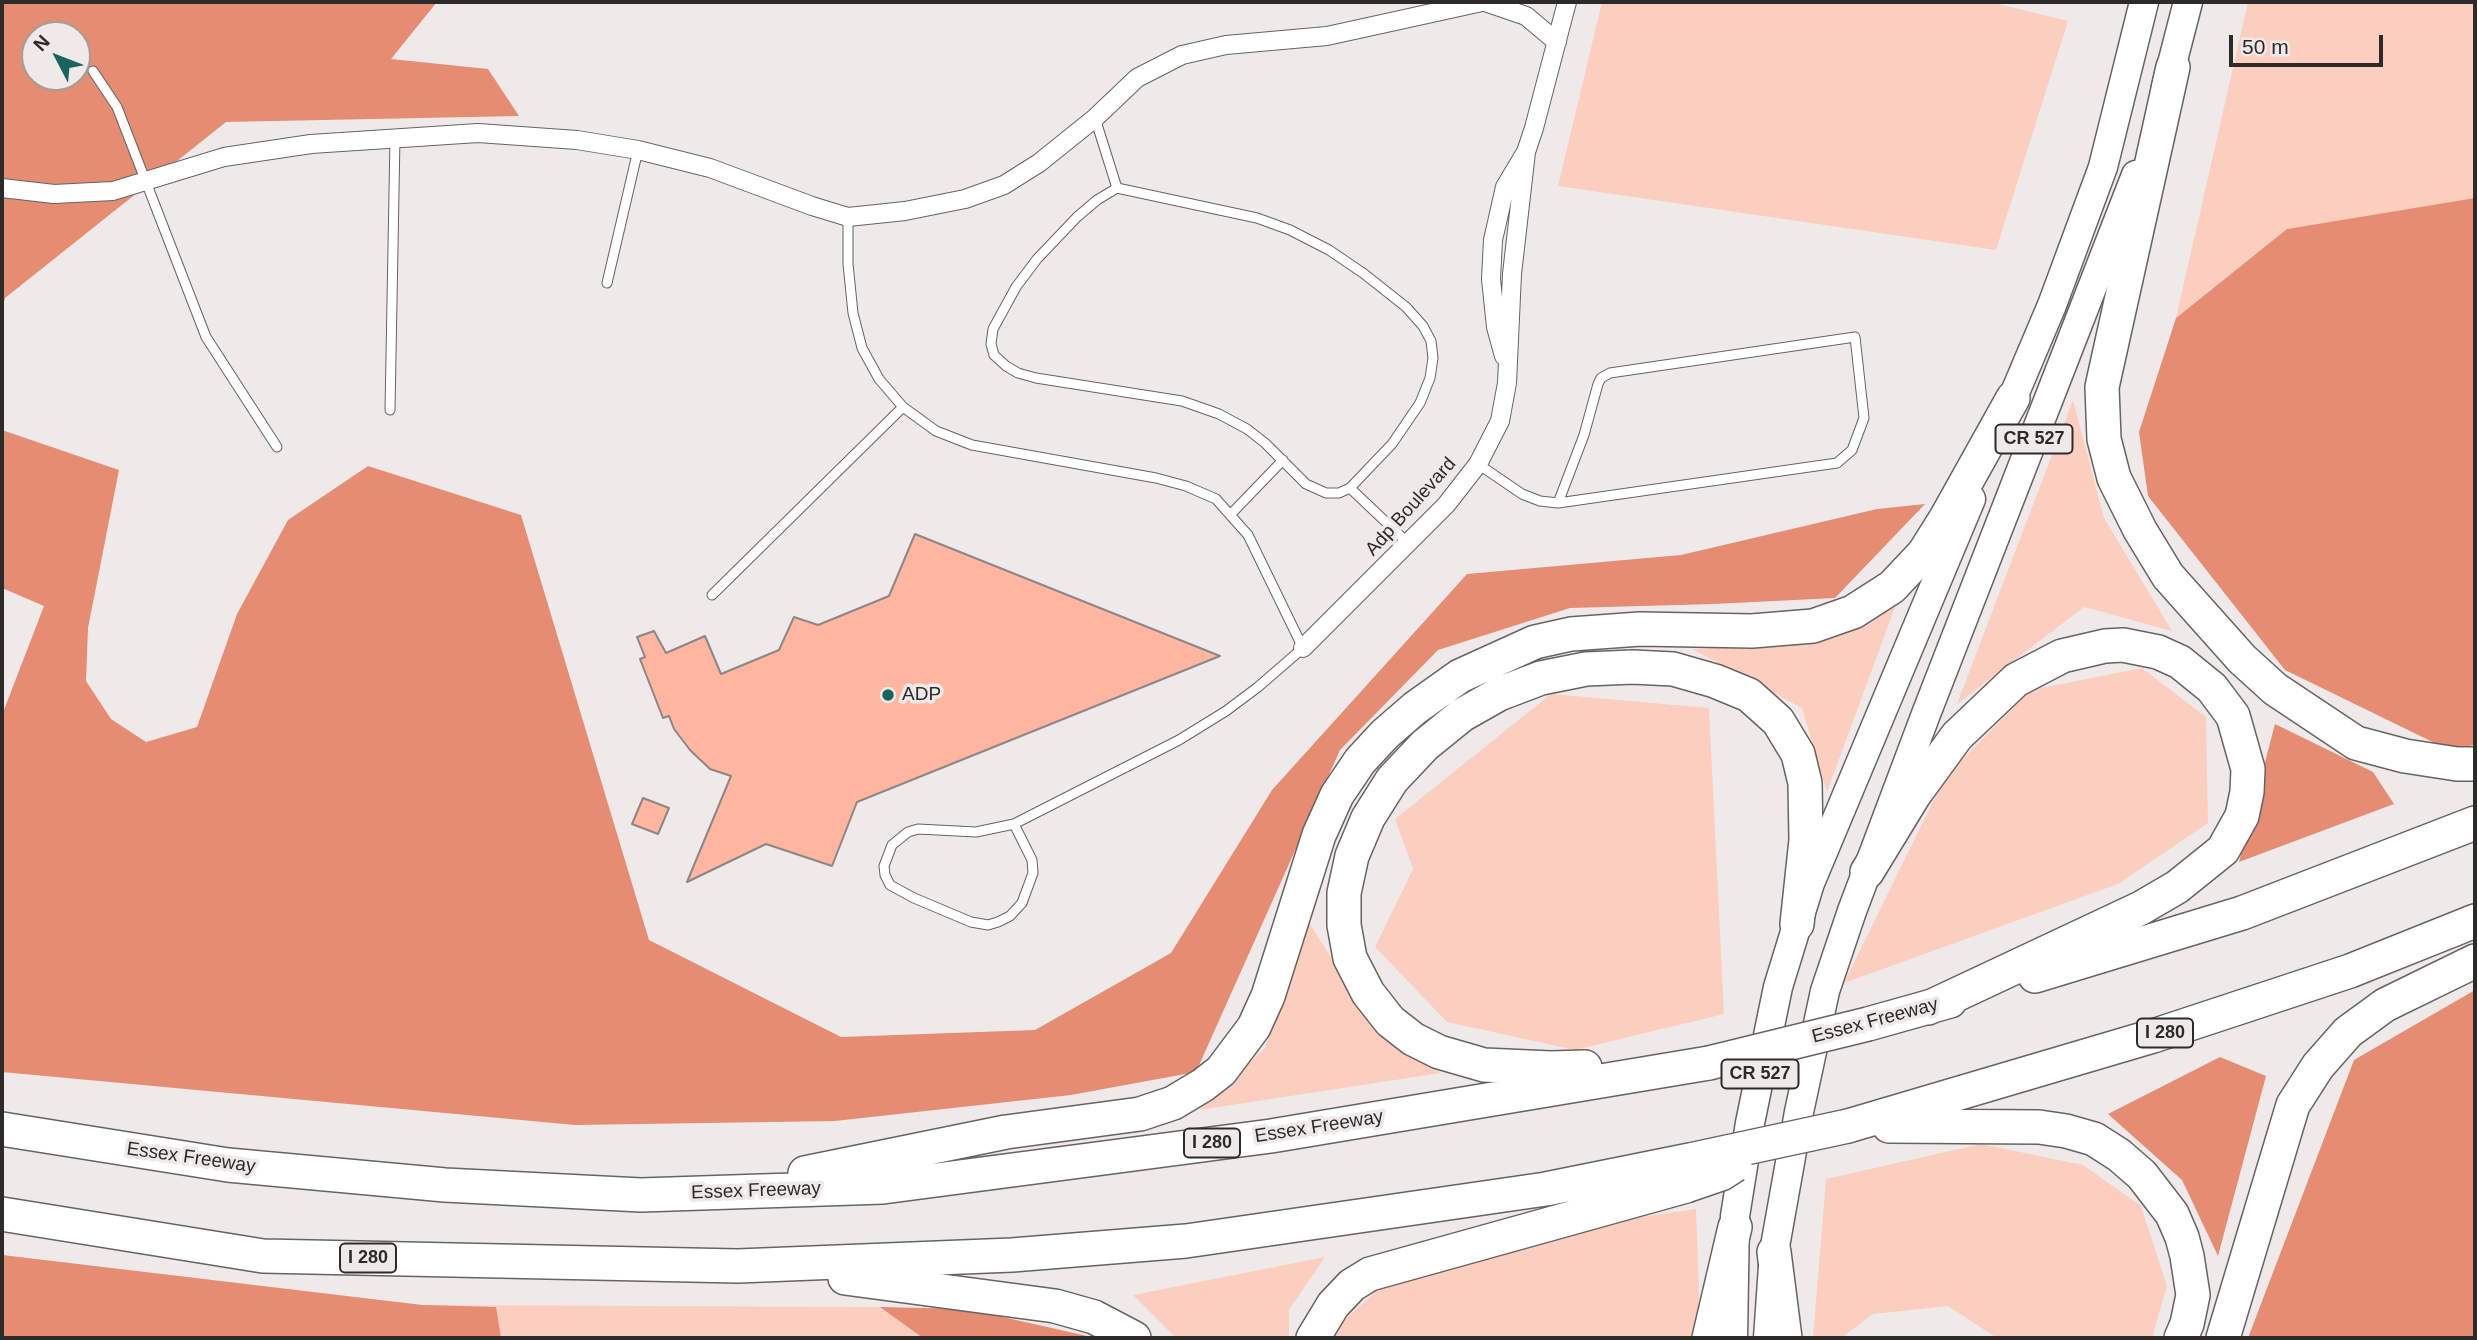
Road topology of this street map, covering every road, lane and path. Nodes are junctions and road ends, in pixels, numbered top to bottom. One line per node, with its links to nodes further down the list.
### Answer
1 (1483, 2): 5 (street); 8 (street)
2 (1567, 2): 5 (street, Adp Boulevard)
3 (2144, 2): 18 (main road, CR 527)
4 (2188, 2): 6 (main road, CR 527)
5 (1557, 42): 11 (street, Adp Boulevard)
6 (2173, 67): 30 (highway); 33 (main road, CR 527)
7 (93, 71): 12 (lane)
8 (1095, 118): 14 (lane); 15 (street)
9 (395, 138): 10 (street); 12 (street); 20 (lane)
10 (638, 150): 15 (street); 16 (lane)
11 (1526, 152): 17 (street, Adp Boulevard); 17 (street, Adp Boulevard)
12 (147, 182): 13 (street); 21 (lane)
13 (2, 188)
14 (1117, 188): 22 (lane); 24 (lane)
15 (848, 217): 19 (lane)
16 (607, 283)
17 (1508, 369): 23 (street, Adp Boulevard)
18 (2013, 398): 35 (main road, CR 527); 42 (highway)
19 (902, 407): 26 (lane); 28 (lane)
20 (390, 410)
21 (277, 447)
22 (1283, 460): 24 (lane); 26 (lane)
23 (1478, 464): 25 (lane); 27 (street, Adp Boulevard)
24 (1350, 488): 27 (lane)
25 (1558, 502): 25 (lane)
26 (1231, 514): 29 (lane)
27 (1409, 544): 29 (street, Adp Boulevard)
28 (712, 595)
29 (1303, 648): 32 (lane)
30 (2475, 764)
31 (2475, 823): 37 (highway, Essex Freeway / I 280)
32 (1014, 824): 32 (lane)
33 (1867, 872): 37 (highway); 45 (main road, CR 527)
34 (2475, 921): 39 (highway, I 280)
35 (1797, 924): 38 (highway); 44 (main road, CR 527)
36 (2475, 961): 54 (highway)
37 (1928, 1008): 38 (highway, Essex Freeway / I 280, bridge)
38 (1709, 1063): 42 (highway, Essex Freeway / I 280)
39 (1849, 1126): 41 (highway, I 280, bridge); 53 (highway)
40 (2, 1129): 42 (highway, Essex Freeway / I 280)
41 (1688, 1173): 46 (highway, I 280); 48 (highway)
42 (710, 1193)
43 (2, 1214): 46 (highway, I 280)
44 (1735, 1227): 49 (highway); 50 (main road, CR 527)
45 (1774, 1252): 51 (main road, CR 527); 52 (highway)
46 (738, 1266): 47 (highway)
47 (1135, 1338)
48 (1313, 1338)
49 (1709, 1338)
50 (1733, 1338)
51 (1768, 1338)
52 (1785, 1338)
53 (2181, 1338)
54 (2223, 1338)

